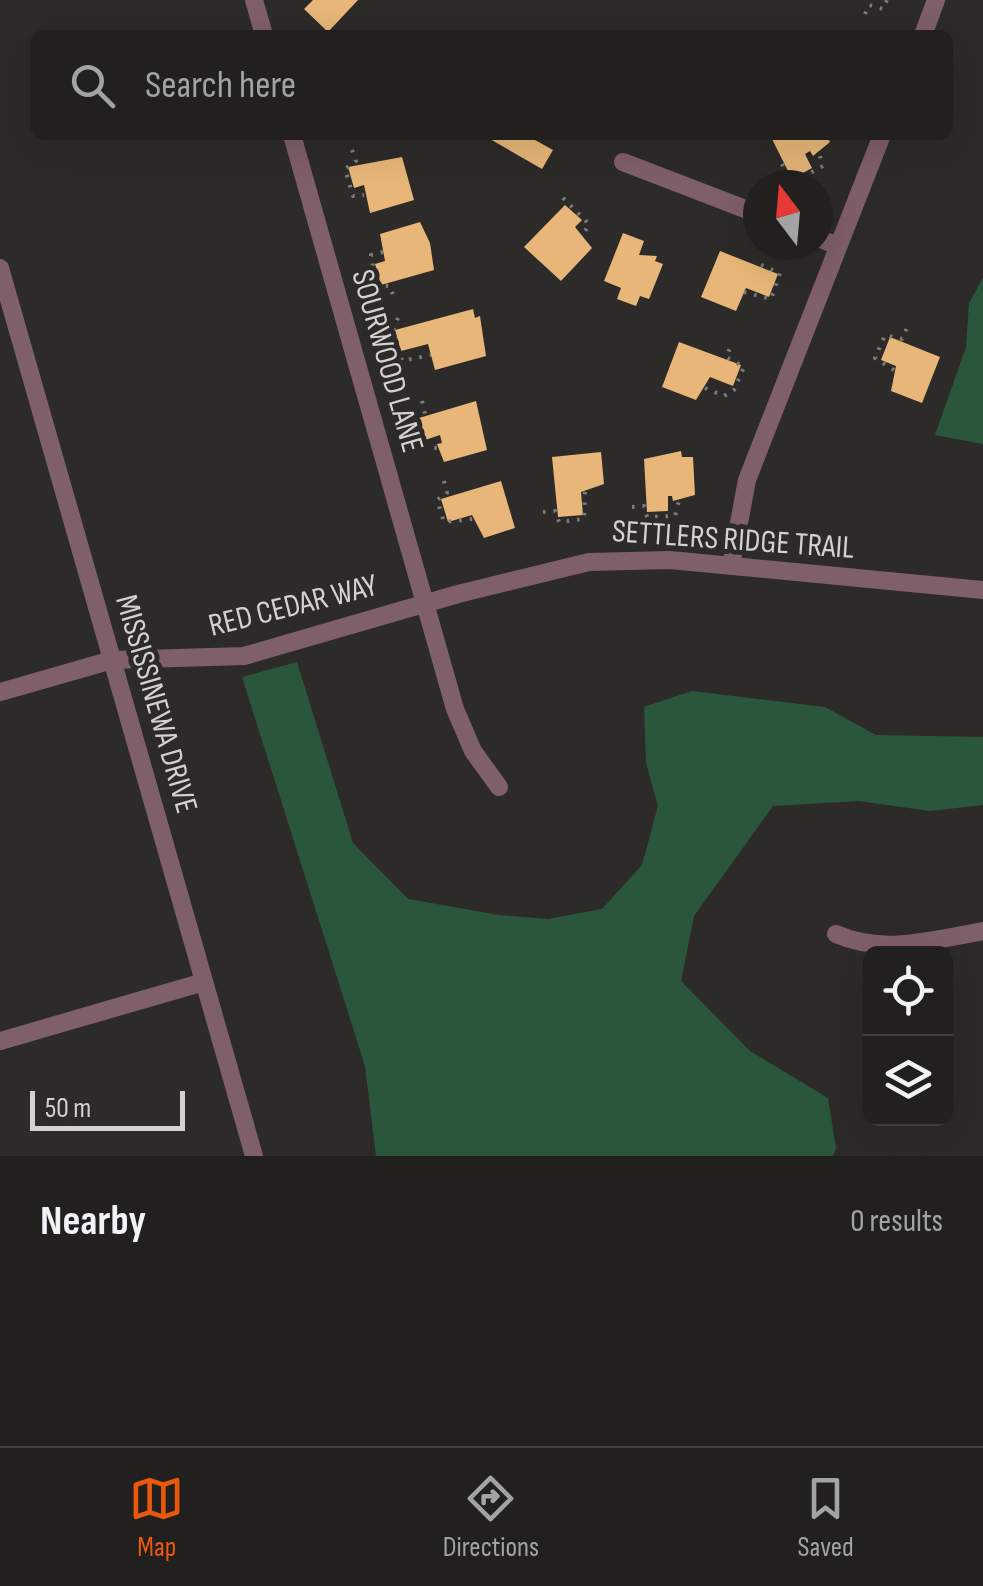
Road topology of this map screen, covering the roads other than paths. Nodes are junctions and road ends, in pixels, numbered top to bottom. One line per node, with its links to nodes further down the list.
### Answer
1 (254, 0): 3 (street)
2 (936, 0): 4 (street)
3 (263, 30)
4 (925, 30)
5 (293, 140): 14 (street, SOURWOOD LANE)
6 (880, 140): 10 (street)
7 (624, 162): 8 (street)
8 (743, 208)
9 (833, 244): 10 (street)
10 (838, 246): 12 (street)
11 (0, 268): 15 (street, MISSISSINEWA DRIVE)
12 (731, 566): 13 (street, SETTLERS RIDGE TRAIL); 14 (street, SETTLERS RIDGE TRAIL)
13 (983, 590)
14 (424, 604): 15 (street, RED CEDAR WAY); 17 (street, SOURWOOD LANE)
15 (112, 660): 16 (street, RED CEDAR WAY); 20 (street, MISSISSINEWA DRIVE)
16 (0, 692)
17 (500, 787)
18 (983, 932): 19 (street)
19 (836, 934)
20 (204, 982): 21 (street); 22 (street, MISSISSINEWA DRIVE)
21 (0, 1041)
22 (254, 1156)

